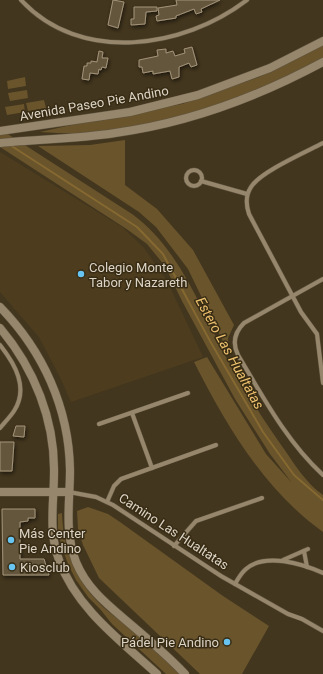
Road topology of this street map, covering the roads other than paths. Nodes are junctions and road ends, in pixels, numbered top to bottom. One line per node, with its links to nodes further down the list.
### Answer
1 (21, 0): 2 (street)
2 (247, 0)
3 (323, 41): 5 (street, Avenida Paseo Pie Andino)
4 (323, 62): 6 (street, Avenida Paseo Pie Andino)
5 (0, 131)
6 (0, 143)
7 (323, 143): 9 (street)
8 (201, 181): 9 (street)
9 (247, 194): 11 (street)
10 (323, 279): 11 (street)
11 (292, 296): 15 (street); 22 (street)
12 (0, 307): 25 (street)
13 (0, 328): 23 (street)
14 (0, 345): 19 (street)
15 (323, 383)
16 (188, 393): 17 (street)
17 (132, 413): 18 (street); 21 (street)
18 (99, 424)
19 (0, 428)
20 (216, 445): 21 (street)
21 (152, 468): 27 (street)
22 (323, 475)
23 (54, 491): 24 (street, Camino Las Hualtatas); 25 (street, Camino Las Hualtatas); 34 (street)
24 (0, 492)
25 (69, 492): 27 (street, Camino Las Hualtatas); 35 (street)
26 (262, 498): 28 (street)
27 (107, 502): 28 (street, Camino Las Hualtatas)
28 (174, 546): 32 (street, Camino Las Hualtatas)
29 (283, 561): 30 (street); 30 (street); 32 (street)
30 (307, 567): 31 (street)
31 (323, 573)
32 (235, 584): 33 (street, Camino Las Hualtatas)
33 (323, 631)
34 (157, 674)
35 (185, 674)

